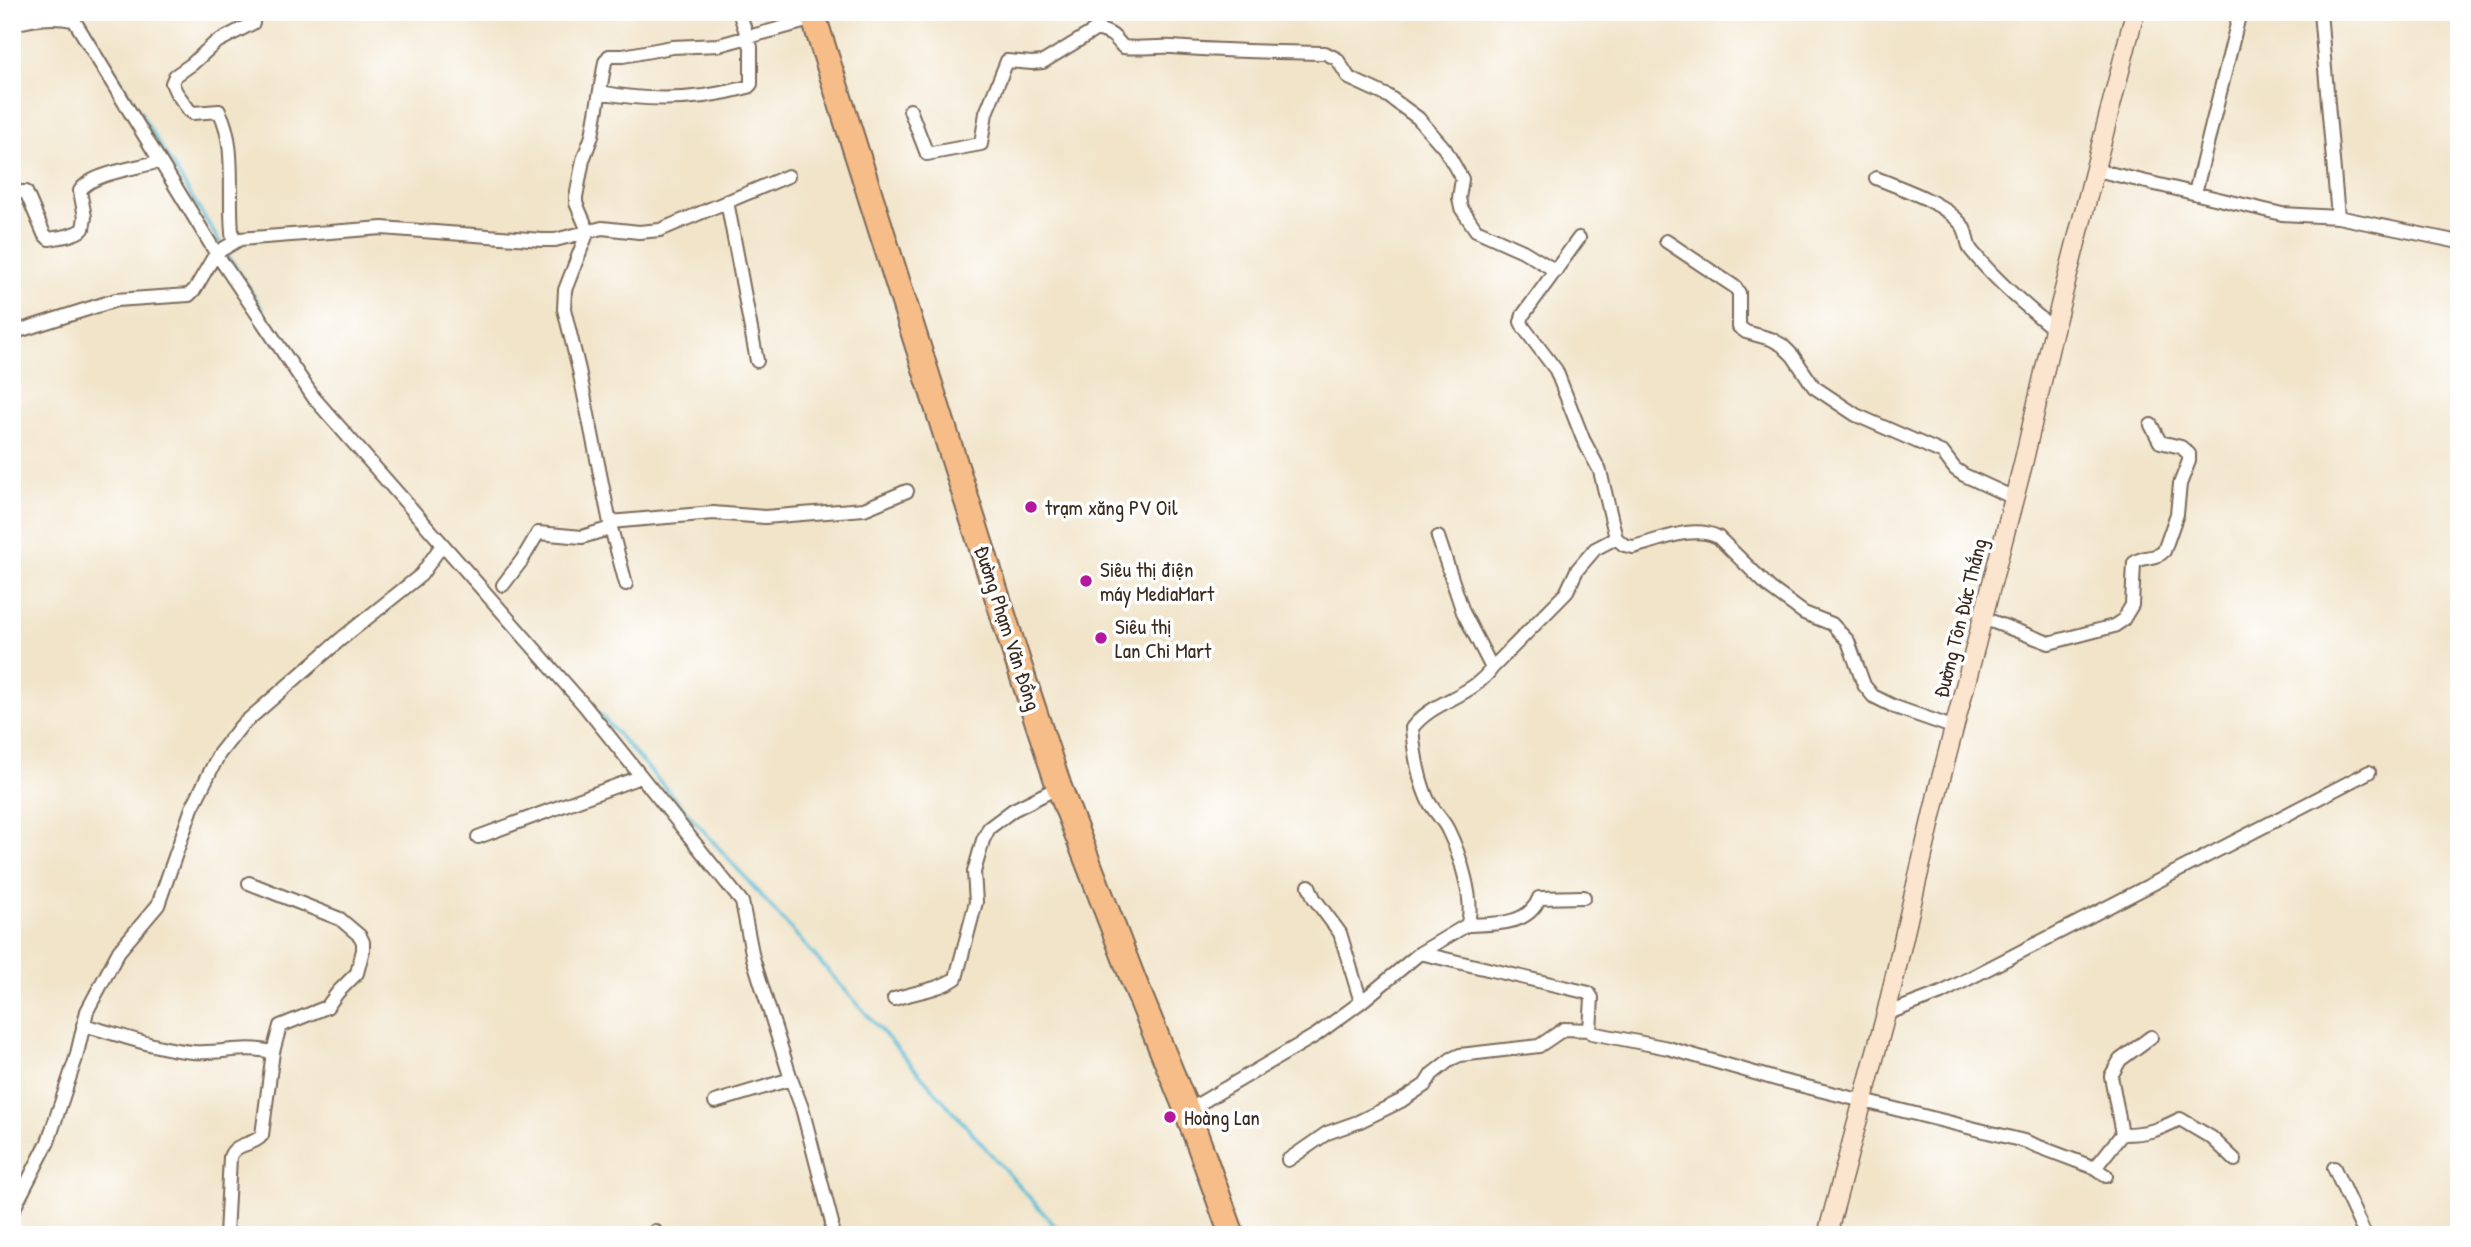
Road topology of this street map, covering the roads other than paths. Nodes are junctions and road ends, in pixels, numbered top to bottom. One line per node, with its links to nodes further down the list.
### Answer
1 (740, 12): 11 (street)
2 (1095, 12): 10 (street)
3 (2135, 12): 15 (main road, Đường Tôn Đức Thắng)
4 (2240, 12): 19 (street)
5 (2320, 12): 21 (street)
6 (71, 16): 9 (street); 14 (street)
7 (813, 16): 11 (street); 45 (highway, Đường Phạm Văn Đồng)
8 (253, 23): 26 (street)
9 (12, 25)
10 (1097, 29): 13 (street); 27 (street)
11 (746, 37): 12 (street); 12 (street)
12 (600, 92): 22 (street)
13 (910, 110)
14 (160, 162): 18 (street); 26 (street)
15 (2096, 170): 19 (street); 28 (main road, Đường Tôn Đức Thắng)
16 (788, 176): 20 (street)
17 (1876, 178): 28 (street)
18 (12, 192)
19 (2195, 193): 21 (street)
20 (727, 201): 22 (street); 30 (street)
21 (2338, 217): 25 (street)
22 (588, 231): 26 (street); 34 (street)
23 (1579, 238): 27 (street)
24 (1665, 241): 33 (street)
25 (2459, 242)
26 (224, 247): 29 (street); 37 (street)
27 (1556, 271): 36 (street)
28 (2054, 328): 33 (main road, Đường Tôn Đức Thắng)
29 (12, 333)
30 (757, 361)
31 (2151, 425): 40 (street)
32 (907, 491): 34 (street)
33 (2014, 498): 40 (main road, Đường Tôn Đức Thắng)
34 (611, 525): 38 (street); 39 (street)
35 (1438, 537): 41 (street)
36 (1616, 538): 41 (street); 42 (street)
37 (442, 545): 44 (street); 55 (street)
38 (626, 584)
39 (503, 585)
40 (1983, 618): 42 (main road, Đường Tôn Đức Thắng)
41 (1492, 668): 50 (street)
42 (1955, 728): 54 (main road, Đường Tôn Đức Thắng)
43 (2369, 772): 54 (street)
44 (640, 777): 46 (street); 59 (street)
45 (1059, 787): 52 (street); 62 (highway, Đường Phạm Văn Đồng)
46 (478, 836)
47 (249, 883): 58 (street)
48 (1309, 886): 53 (street)
49 (1584, 897): 50 (street)
50 (1467, 925): 51 (street)
51 (1420, 953): 53 (street); 56 (street)
52 (894, 999)
53 (1361, 1002): 62 (street)
54 (1886, 1014): 60 (main road, Đường Tôn Đức Thắng)
55 (83, 1025): 58 (street); 67 (street)
56 (1590, 1030): 60 (street); 64 (street)
57 (2151, 1037): 63 (street)
58 (273, 1052): 68 (street)
59 (791, 1079): 61 (street); 69 (street)
60 (1861, 1100): 63 (street); 71 (main road, Đường Tôn Đức Thắng)
61 (715, 1102)
62 (1187, 1111): 70 (highway, Đường Phạm Văn Đồng)
63 (2122, 1134): 65 (street)
64 (1288, 1160)
65 (2235, 1160)
66 (2334, 1168): 72 (street)
67 (14, 1203)
68 (226, 1235)
69 (831, 1235)
70 (1232, 1235)
71 (1827, 1235)
72 (2364, 1235)

